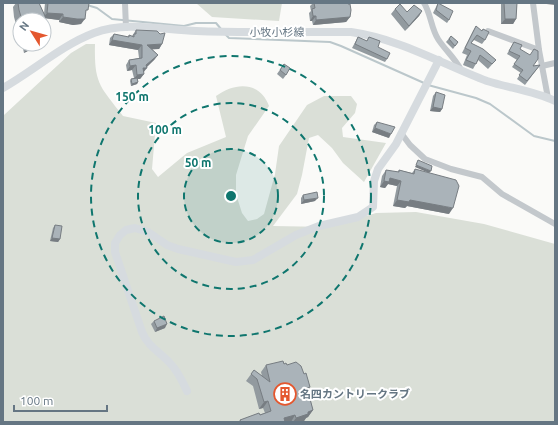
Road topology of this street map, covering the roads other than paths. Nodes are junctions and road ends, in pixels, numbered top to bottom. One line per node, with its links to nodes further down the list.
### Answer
1 (125, 3): 4 (street)
2 (424, 3): 10 (street)
3 (533, 3): 6 (street)
4 (126, 26): 7 (street, 小牧小杉線); 11 (street, 小牧小杉線)
5 (488, 31): 6 (street)
6 (539, 50): 9 (street)
7 (440, 60): 10 (street, 小牧小杉線); 13 (street)
8 (555, 63): 9 (street)
9 (542, 66): 12 (street)
10 (461, 70): 12 (street, 小牧小杉線)
11 (4, 86)
12 (552, 99)
13 (401, 133): 14 (street); 15 (street)
14 (555, 224)
15 (187, 391)

